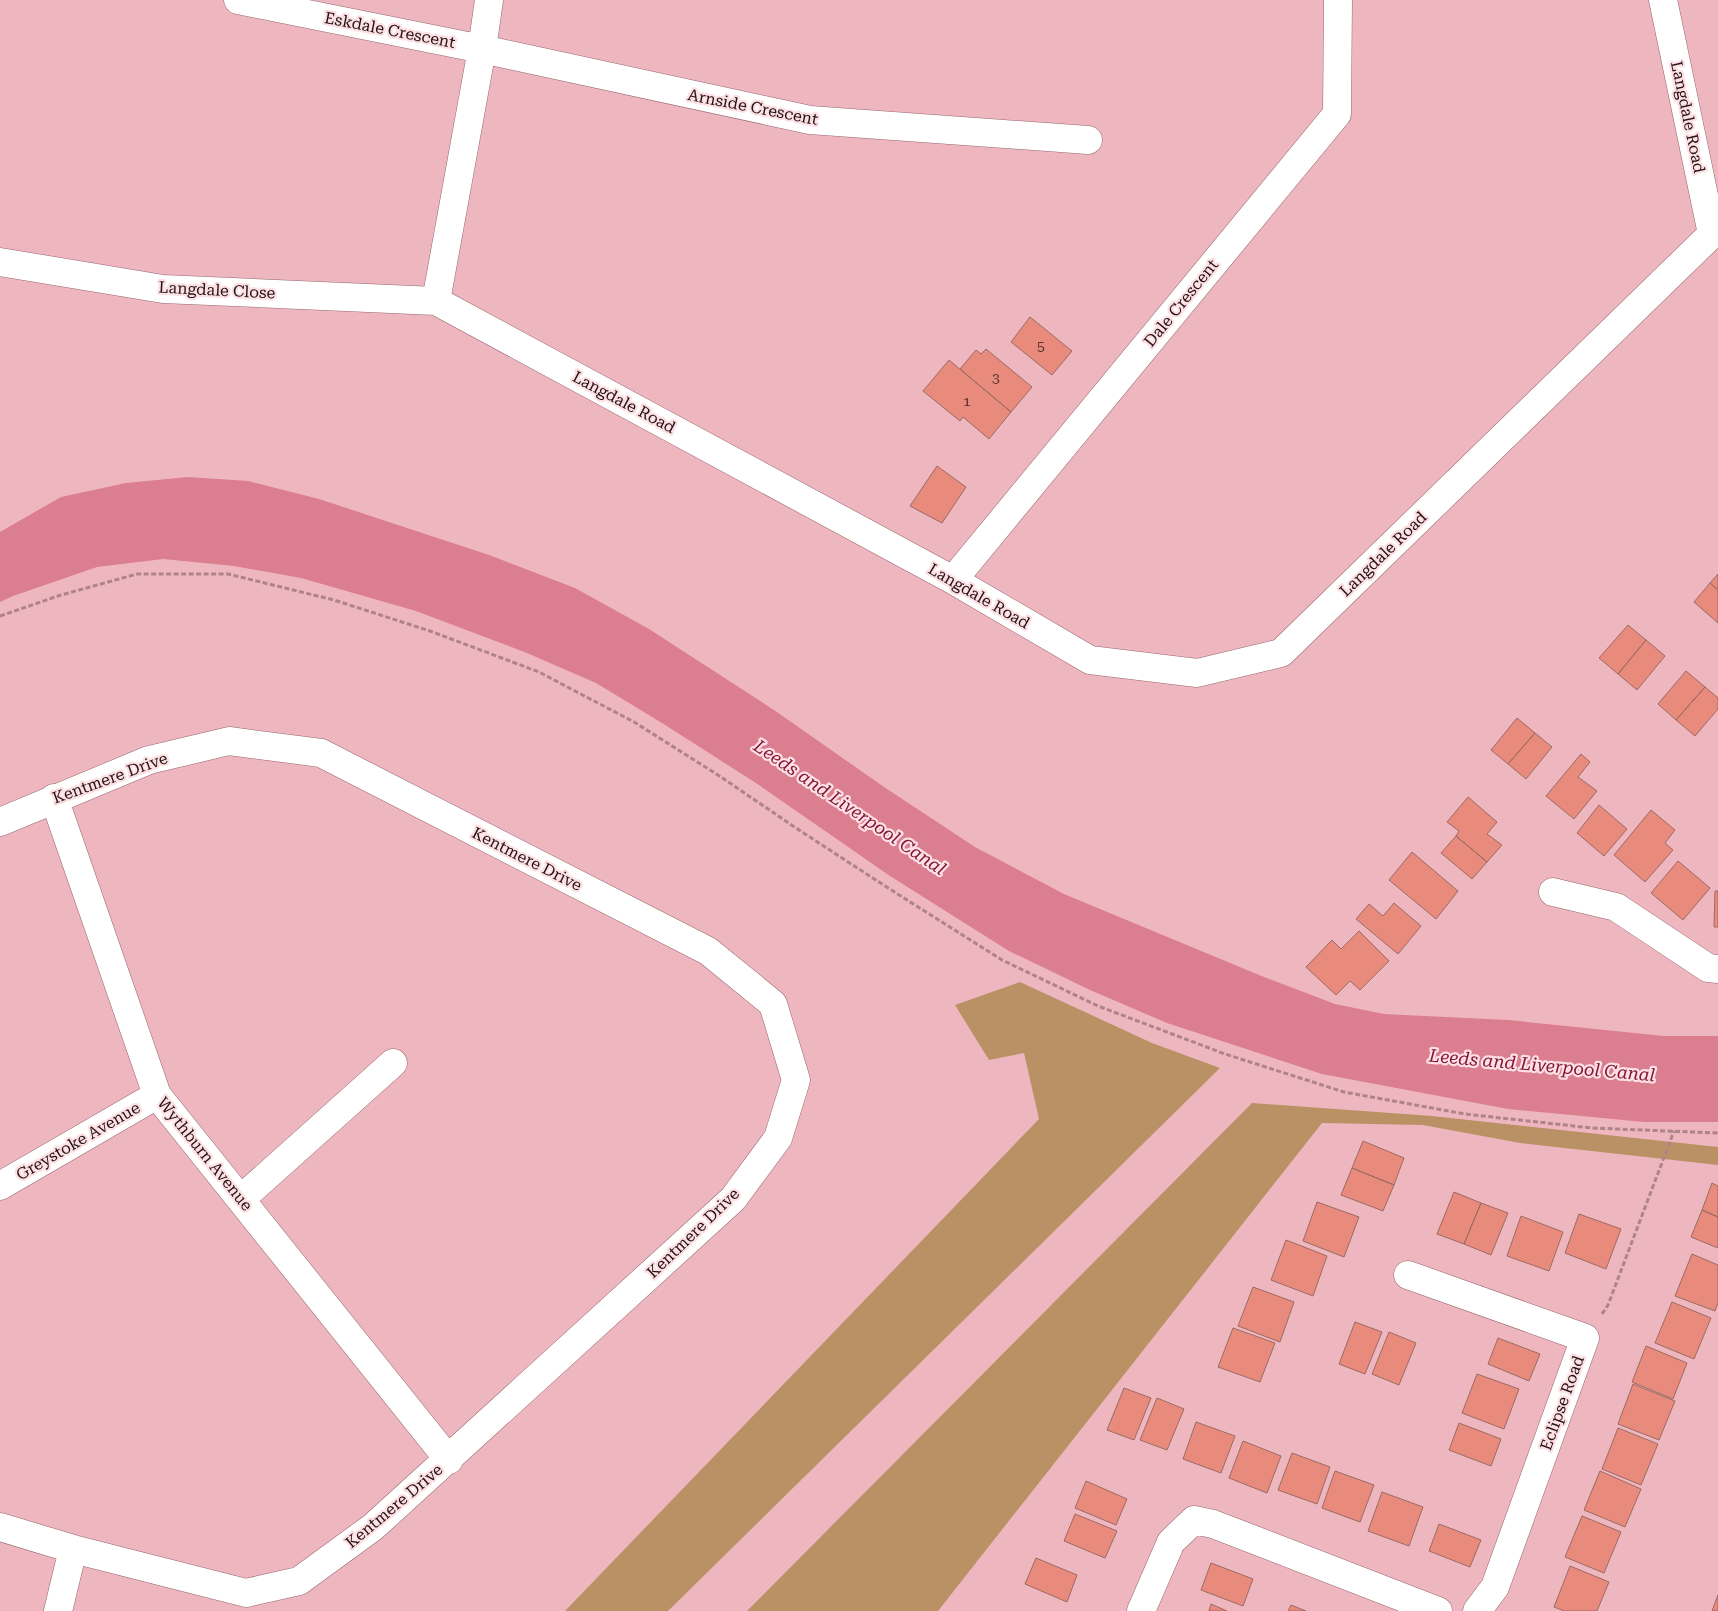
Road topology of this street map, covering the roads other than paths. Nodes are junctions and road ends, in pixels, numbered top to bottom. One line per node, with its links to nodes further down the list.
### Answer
1 (238, 0): 5 (street, Eskdale Crescent)
2 (489, 0): 5 (street)
3 (1338, 0): 10 (street, Dale Crescent)
4 (1663, 0): 7 (street, Langdale Road)
5 (482, 49): 6 (street, Arnside Crescent); 9 (street)
6 (1088, 140)
7 (1715, 231): 10 (street, Langdale Road)
8 (0, 262): 9 (street, Langdale Close)
9 (436, 301): 10 (street, Langdale Road)
10 (953, 580)
11 (54, 798): 12 (street, Kentmere Drive); 16 (street, Wythburn Avenue); 20 (street, Kentmere Drive)
12 (0, 822)
13 (1553, 892): 14 (street)
14 (1718, 969)
15 (393, 1063): 18 (street)
16 (157, 1095): 17 (street, Greystoke Avenue); 18 (street, Wythburn Avenue)
17 (0, 1186)
18 (241, 1199): 20 (street, Wythburn Avenue)
19 (1408, 1275): 26 (street, Eclipse Road)
20 (449, 1460): 22 (street, Kentmere Drive)
21 (0, 1527): 22 (street, Kentmere Drive)
22 (73, 1549): 23 (street)
23 (58, 1611)
24 (1141, 1611): 25 (street)
25 (1438, 1611)
26 (1477, 1611)

